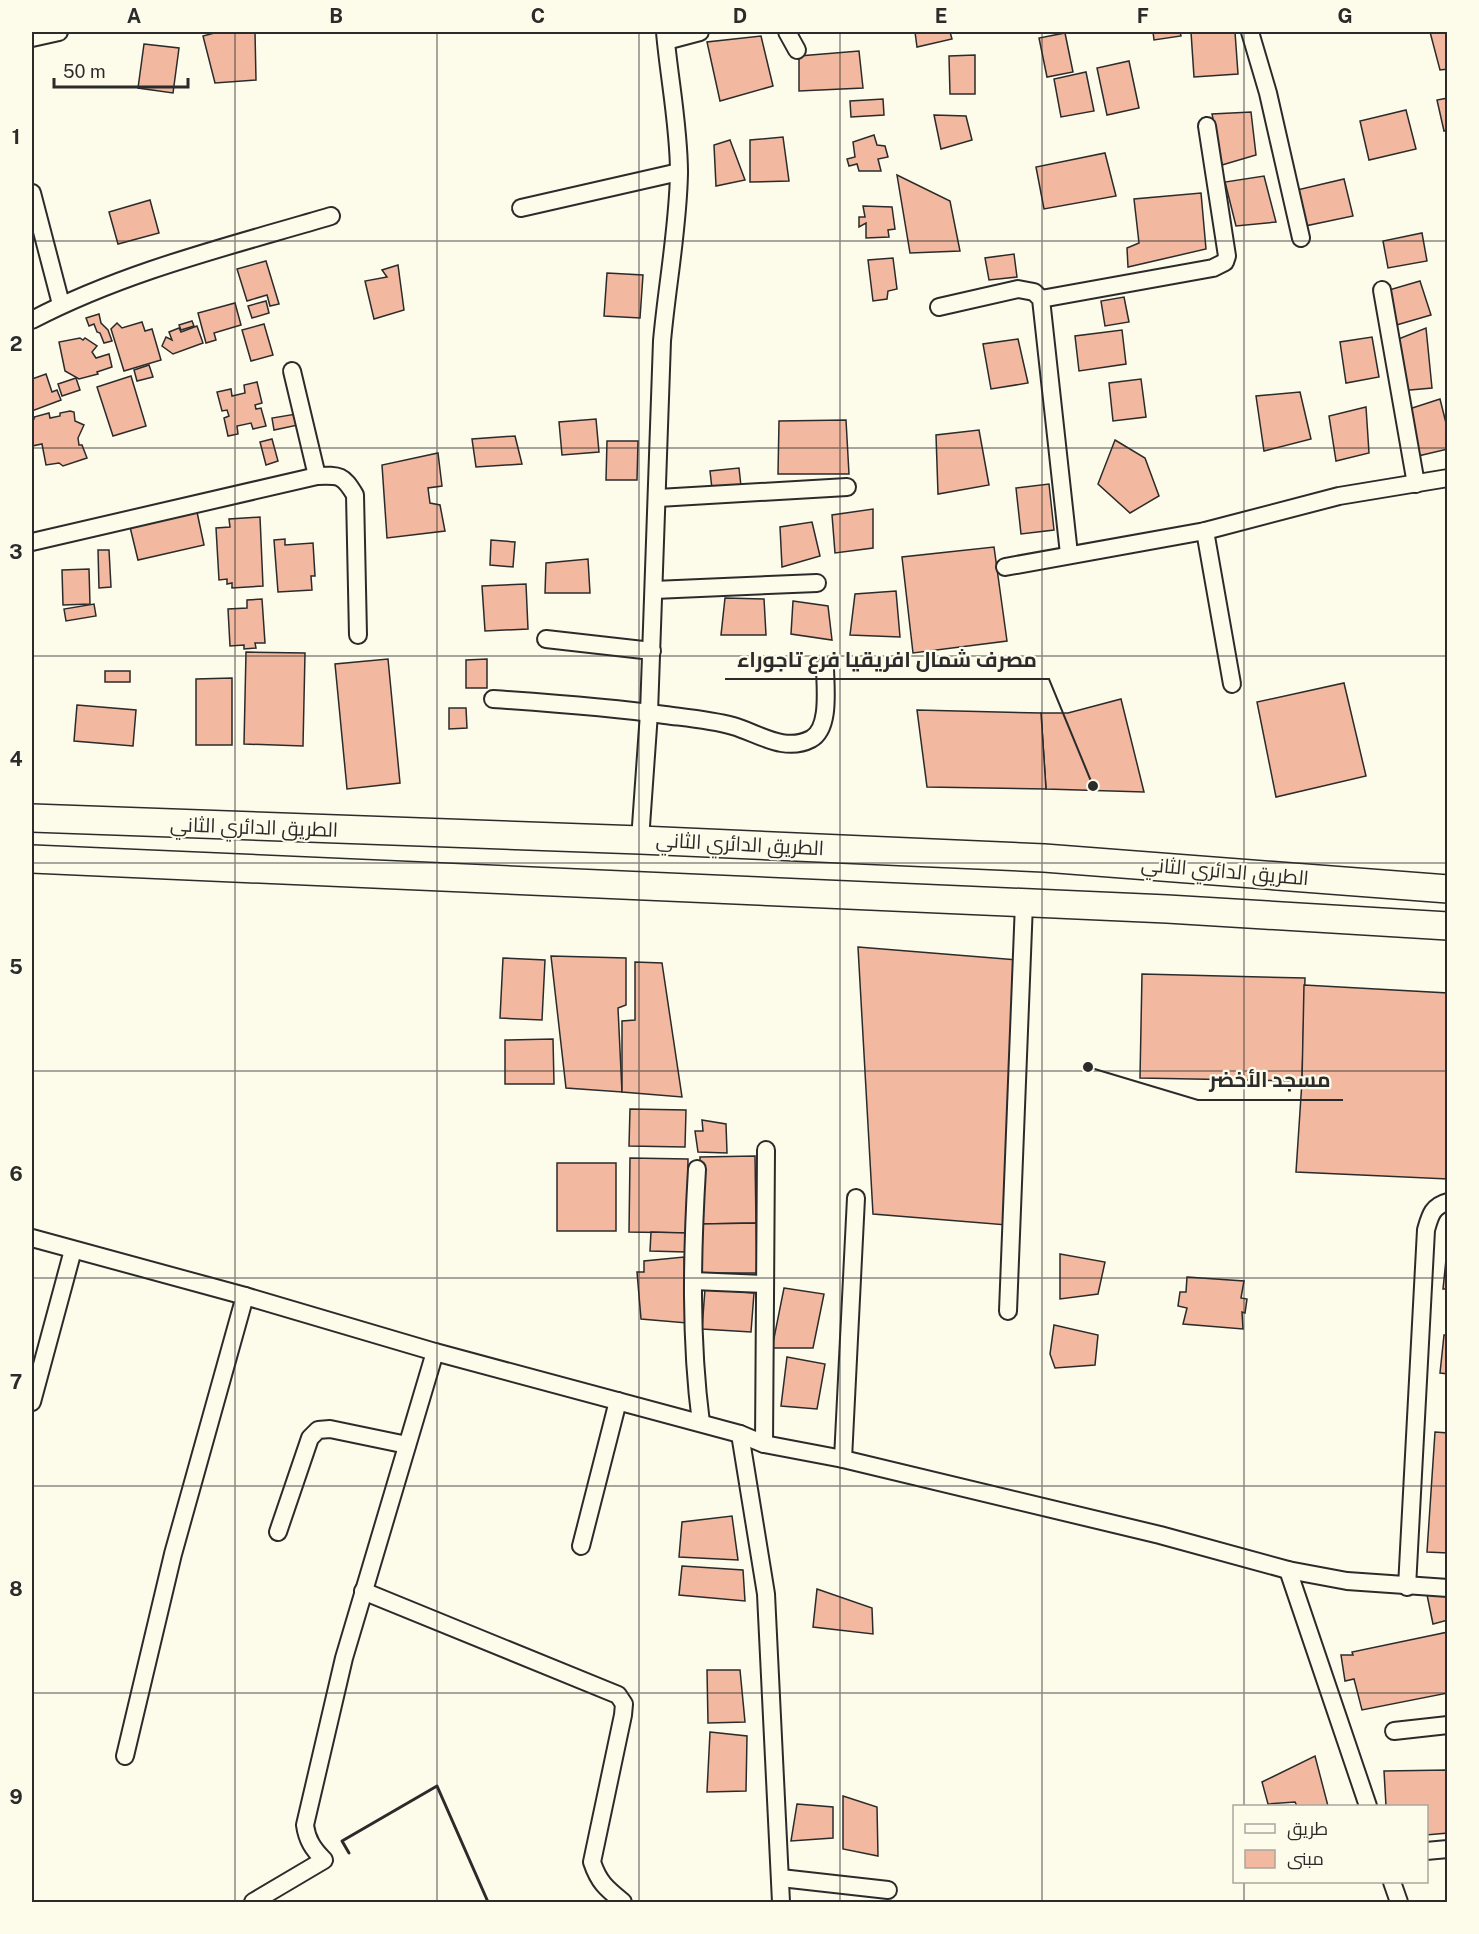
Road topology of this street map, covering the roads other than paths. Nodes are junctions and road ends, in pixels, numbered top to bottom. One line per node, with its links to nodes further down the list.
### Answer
1 (59, 32): 5 (street)
2 (700, 32): 6 (street)
3 (787, 32): 7 (street)
4 (1250, 32): 13 (street)
5 (38, 35)
6 (665, 36): 9 (street)
7 (797, 50)
8 (1207, 126): 15 (street)
9 (679, 172): 11 (street); 24 (street)
10 (32, 193): 16 (street)
11 (521, 208)
12 (331, 216): 16 (street)
13 (1301, 238)
14 (1382, 290): 22 (street)
15 (1041, 299): 17 (street); 27 (street)
16 (61, 304): 18 (street)
17 (939, 307)
18 (32, 320)
19 (292, 371): 20 (street)
20 (317, 476): 26 (street); 31 (street)
21 (1448, 478): 22 (street)
22 (1416, 484): 25 (street)
23 (847, 487): 24 (street)
24 (658, 498): 30 (street)
25 (1205, 531): 27 (street); 35 (street)
26 (32, 542)
27 (1069, 554): 28 (street)
28 (1005, 567)
29 (817, 583): 30 (street)
30 (654, 590): 33 (street)
31 (358, 635)
32 (546, 639): 33 (street)
33 (652, 651): 37 (street)
34 (825, 666): 37 (street)
35 (1232, 684)
36 (493, 699): 37 (street)
37 (649, 713): 39 (street)
38 (32, 818): 39 (highway, الطريق الدائري الثاني)
39 (640, 840): 41 (highway, الطريق الدائري الثاني)
40 (32, 859): 44 (highway, الطريق الدائري الثاني)
41 (1178, 867): 42 (highway, الطريق الدائري الثاني); 45 (highway)
42 (1279, 875): 43 (highway, الطريق الدائري الثاني); 46 (highway)
43 (1448, 889)
44 (1024, 903): 45 (highway, الطريق الدائري الثاني); 57 (street)
45 (1167, 909): 46 (highway, الطريق الدائري الثاني)
46 (1275, 916): 47 (highway, الطريق الدائري الثاني)
47 (1448, 926)
48 (766, 1150): 55 (street)
49 (697, 1169): 54 (street)
50 (856, 1198): 65 (street)
51 (1448, 1202): 69 (street)
52 (32, 1238): 53 (street)
53 (73, 1250): 56 (street); 60 (street)
54 (693, 1281): 55 (street); 61 (street)
55 (765, 1284): 63 (street)
56 (245, 1296): 58 (street); 74 (street)
57 (1008, 1311)
58 (435, 1352): 59 (street); 64 (street)
59 (618, 1401): 61 (street); 67 (street)
60 (32, 1402)
61 (701, 1423): 62 (street)
62 (740, 1434): 63 (street); 78 (street)
63 (764, 1444): 65 (street)
64 (407, 1445): 66 (street); 71 (street)
65 (843, 1459): 68 (street)
66 (278, 1532)
67 (581, 1546)
68 (1288, 1570): 69 (street); 75 (street)
69 (1407, 1587): 70 (street)
70 (1448, 1588)
71 (363, 1591): 81 (street); 82 (street)
72 (1448, 1725): 73 (street)
73 (1394, 1731)
74 (125, 1756)
75 (1368, 1805)
76 (1448, 1849): 77 (street)
77 (1428, 1851)
78 (781, 1878): 80 (street); 83 (street)
79 (1393, 1883): 84 (street)
80 (888, 1890)
81 (253, 1902)
82 (623, 1902)
83 (781, 1902)
84 (1399, 1902)

